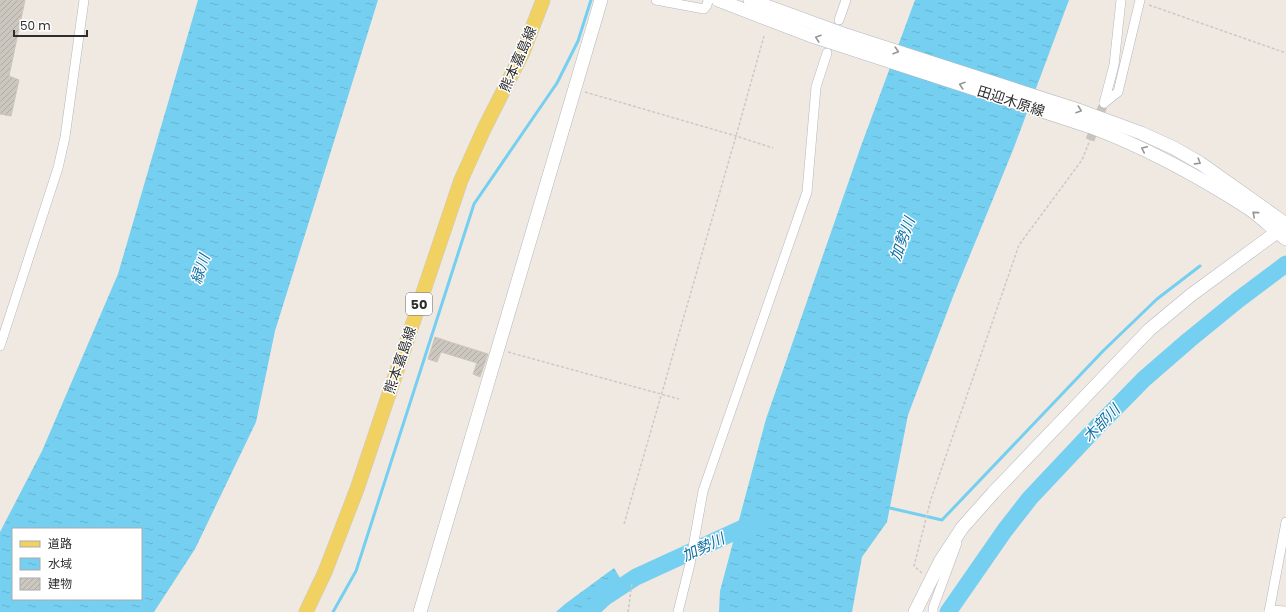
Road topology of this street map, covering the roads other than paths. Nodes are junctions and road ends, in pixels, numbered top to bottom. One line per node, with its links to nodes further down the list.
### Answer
1 (84, 0): 15 (street)
2 (543, 0): 20 (main road, 熊本嘉島線 / 50)
3 (601, 0): 21 (street)
4 (656, 0): 5 (street)
5 (708, 0)
6 (718, 0): 12 (street, 田迎木原線, one-way to 6)
7 (750, 0): 12 (street, 田迎木原線)
8 (846, 0): 11 (street)
9 (1121, 0): 10 (street)
10 (1140, 1)
11 (839, 20)
12 (857, 44): 14 (street, 田迎木原線)
13 (827, 53): 22 (street)
14 (1284, 230): 17 (street)
15 (0, 346)
16 (1286, 522): 18 (street)
17 (962, 528): 23 (street); 24 (street)
18 (1269, 611): 19 (street)
19 (1286, 611)
20 (306, 612)
21 (420, 612)
22 (678, 612)
23 (915, 612)
24 (933, 612)

